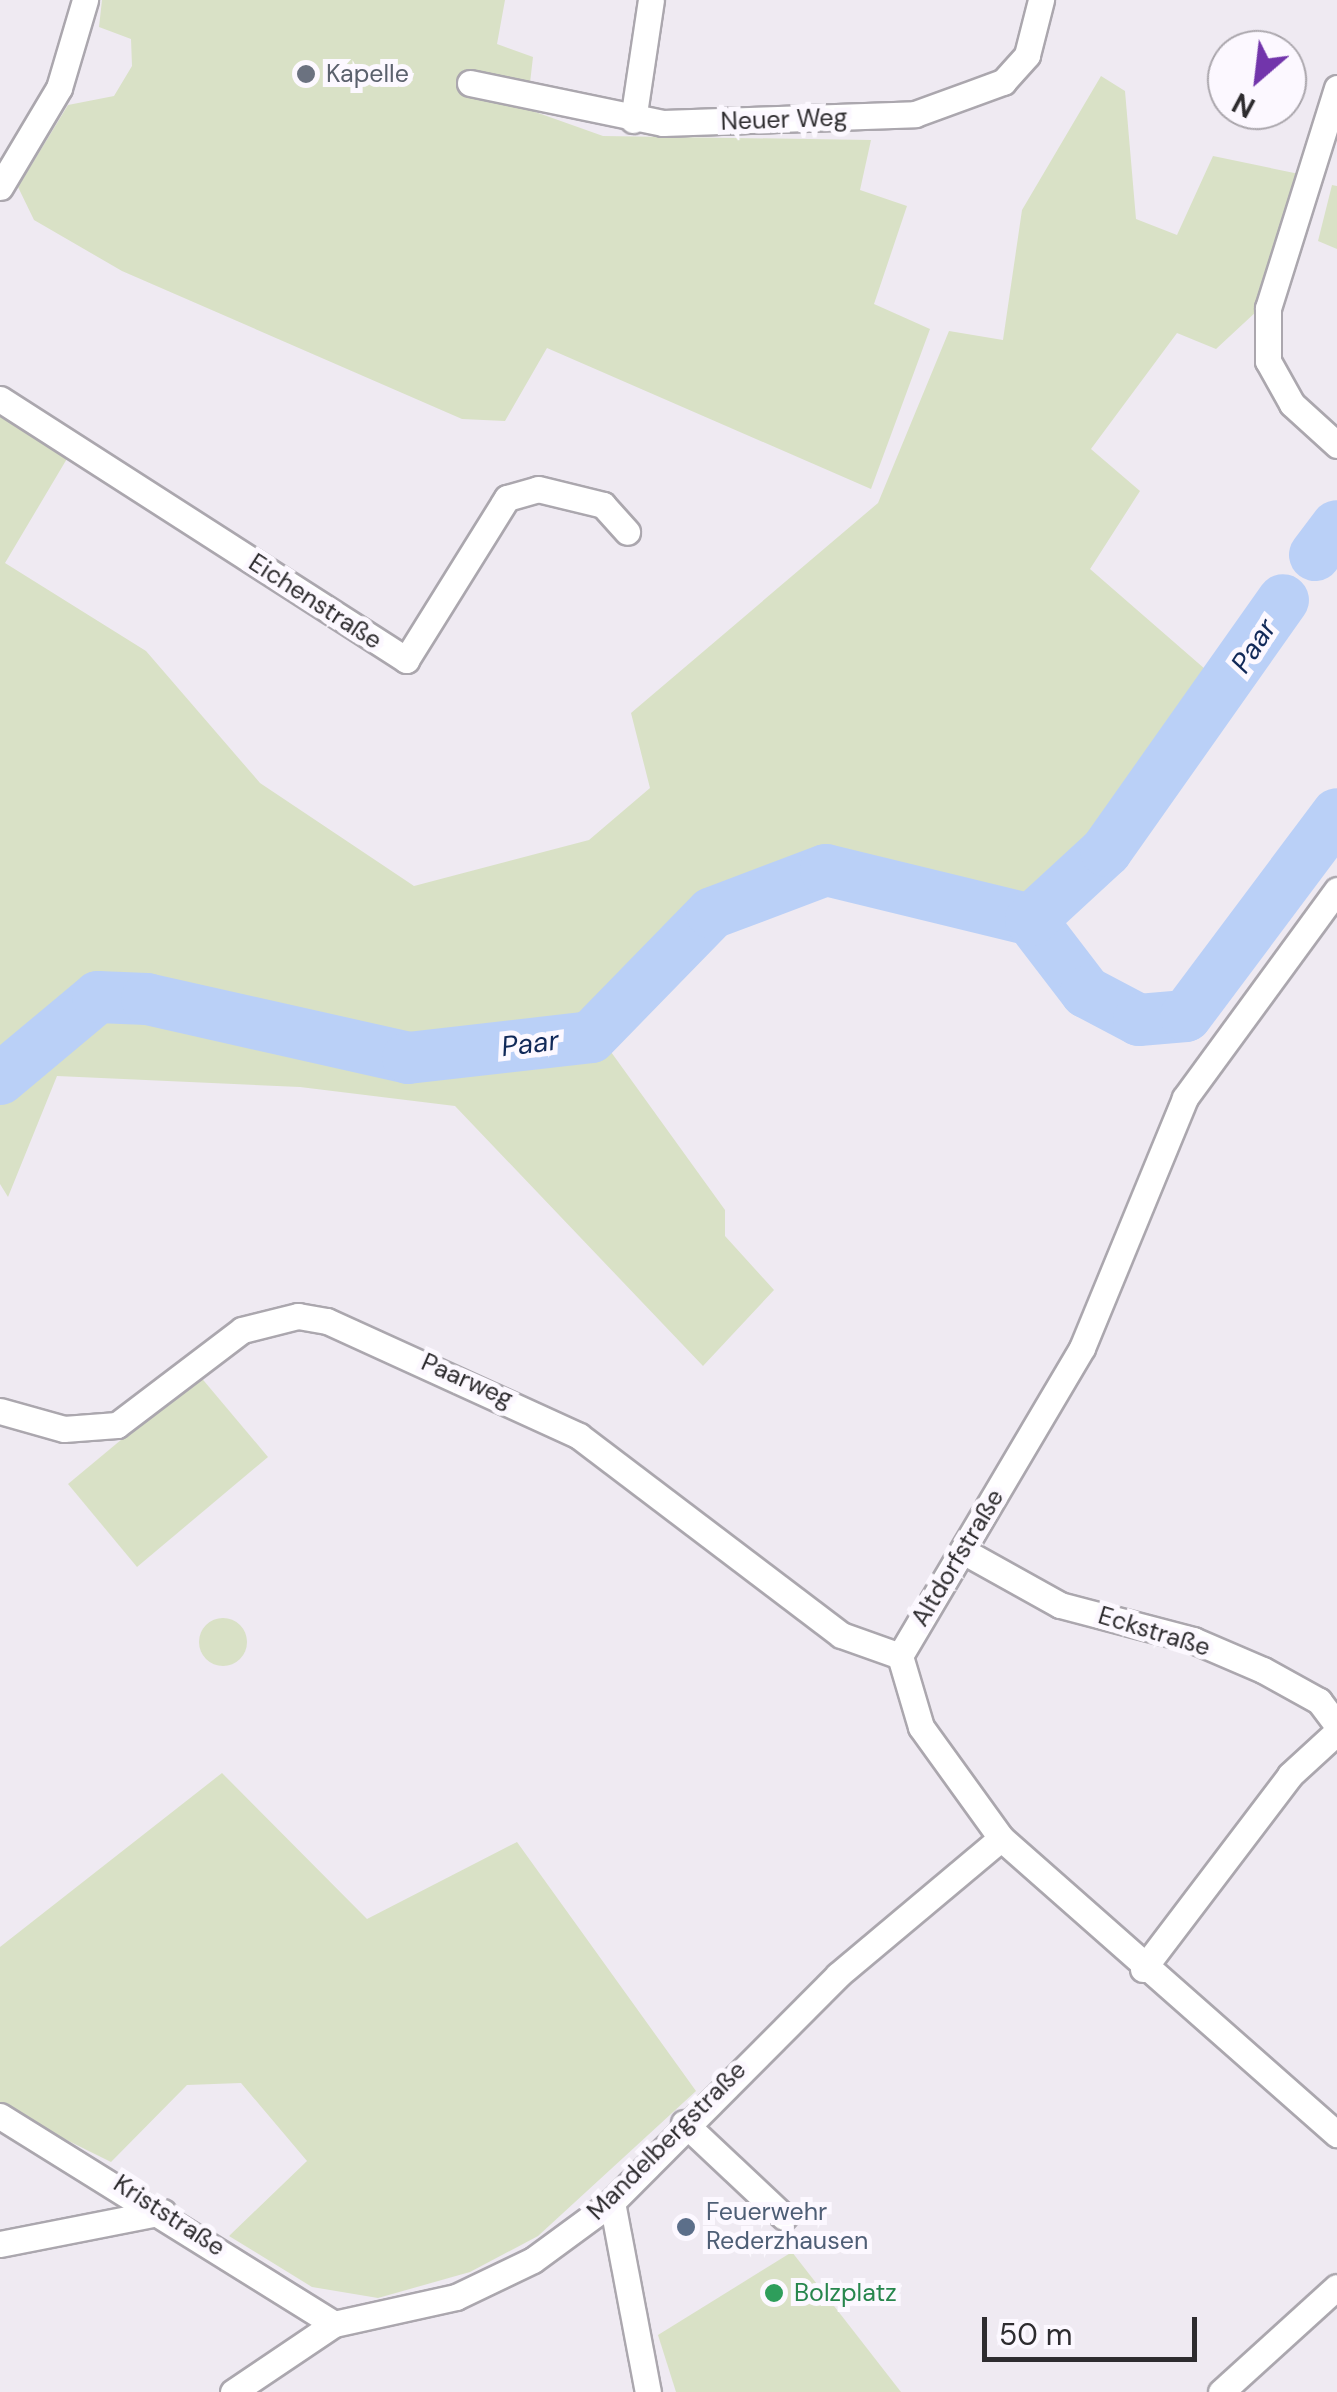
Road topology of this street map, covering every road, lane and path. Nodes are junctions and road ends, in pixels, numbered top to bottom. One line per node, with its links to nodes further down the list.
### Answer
1 (84, 0): 7 (street)
2 (650, 0): 6 (street)
3 (1041, 0): 6 (street, Neuer Weg)
4 (470, 83): 6 (street, Neuer Weg)
5 (1337, 88): 9 (street)
6 (632, 120)
7 (0, 188)
8 (0, 399): 10 (street, Eichenstraße)
9 (1337, 445)
10 (627, 532)
11 (1337, 890): 13 (street, Altdorfstraße)
12 (0, 1412): 14 (street, Paarweg)
13 (962, 1551): 14 (street, Altdorfstraße); 15 (street, Eckstraße)
14 (900, 1656): 16 (street, Altdorfstraße)
15 (1337, 1728): 17 (street, Eckstraße)
16 (1001, 1838): 17 (street, Altdorfstraße); 19 (street, Mandelbergstraße)
17 (1143, 1968): 20 (street, Altdorfstraße)
18 (0, 2116): 22 (street, Kriststraße)
19 (684, 2122): 21 (street, Mandelbergstraße); 23 (street)
20 (1337, 2134)
21 (612, 2202): 26 (street, Mandelbergstraße); 28 (street)
22 (163, 2212): 24 (street); 26 (street, Kriststraße)
23 (784, 2217)
24 (0, 2244)
25 (1337, 2287): 29 (street)
26 (334, 2324): 27 (street, Mandelbergstraße)
27 (234, 2392)
28 (648, 2392)
29 (1221, 2392)

